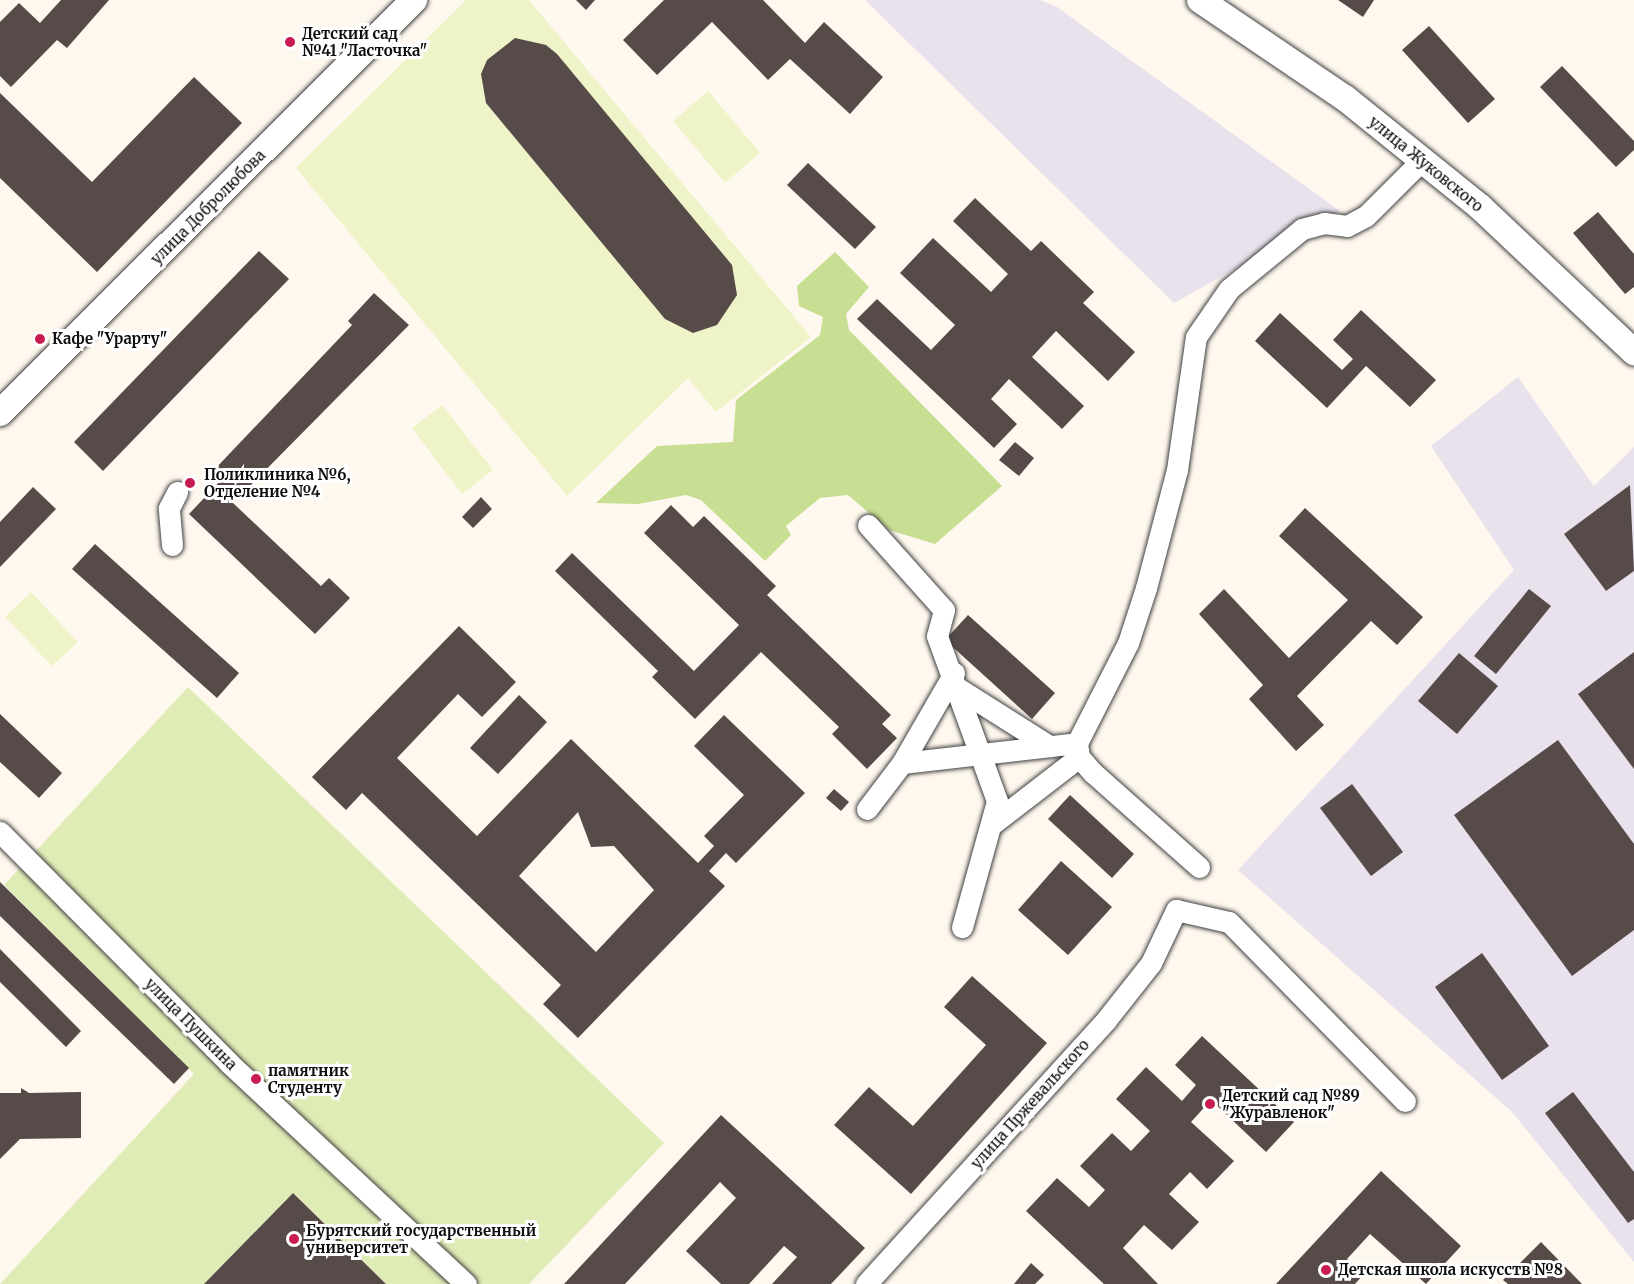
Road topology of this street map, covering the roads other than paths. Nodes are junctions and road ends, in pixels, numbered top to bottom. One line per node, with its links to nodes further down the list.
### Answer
1 (414, 0): 5 (street, улица Добролюбова)
2 (1200, 0): 3 (street, улица Жуковского)
3 (1422, 160): 4 (street, улица Жуковского); 11 (street)
4 (1634, 352)
5 (0, 413)
6 (177, 492): 8 (street)
7 (868, 525): 9 (street)
8 (172, 545)
9 (956, 681): 10 (street); 12 (street); 13 (street)
10 (1049, 746): 11 (street); 12 (street)
11 (1078, 750): 15 (street); 17 (street)
12 (982, 754): 13 (street); 15 (street)
13 (902, 763): 14 (street)
14 (867, 810)
15 (991, 825): 18 (street)
16 (0, 832): 20 (street, улица Пушкина)
17 (1199, 867)
18 (962, 927)
19 (1405, 1101): 21 (street, улица Пржевальского)
20 (466, 1284)
21 (866, 1284)

